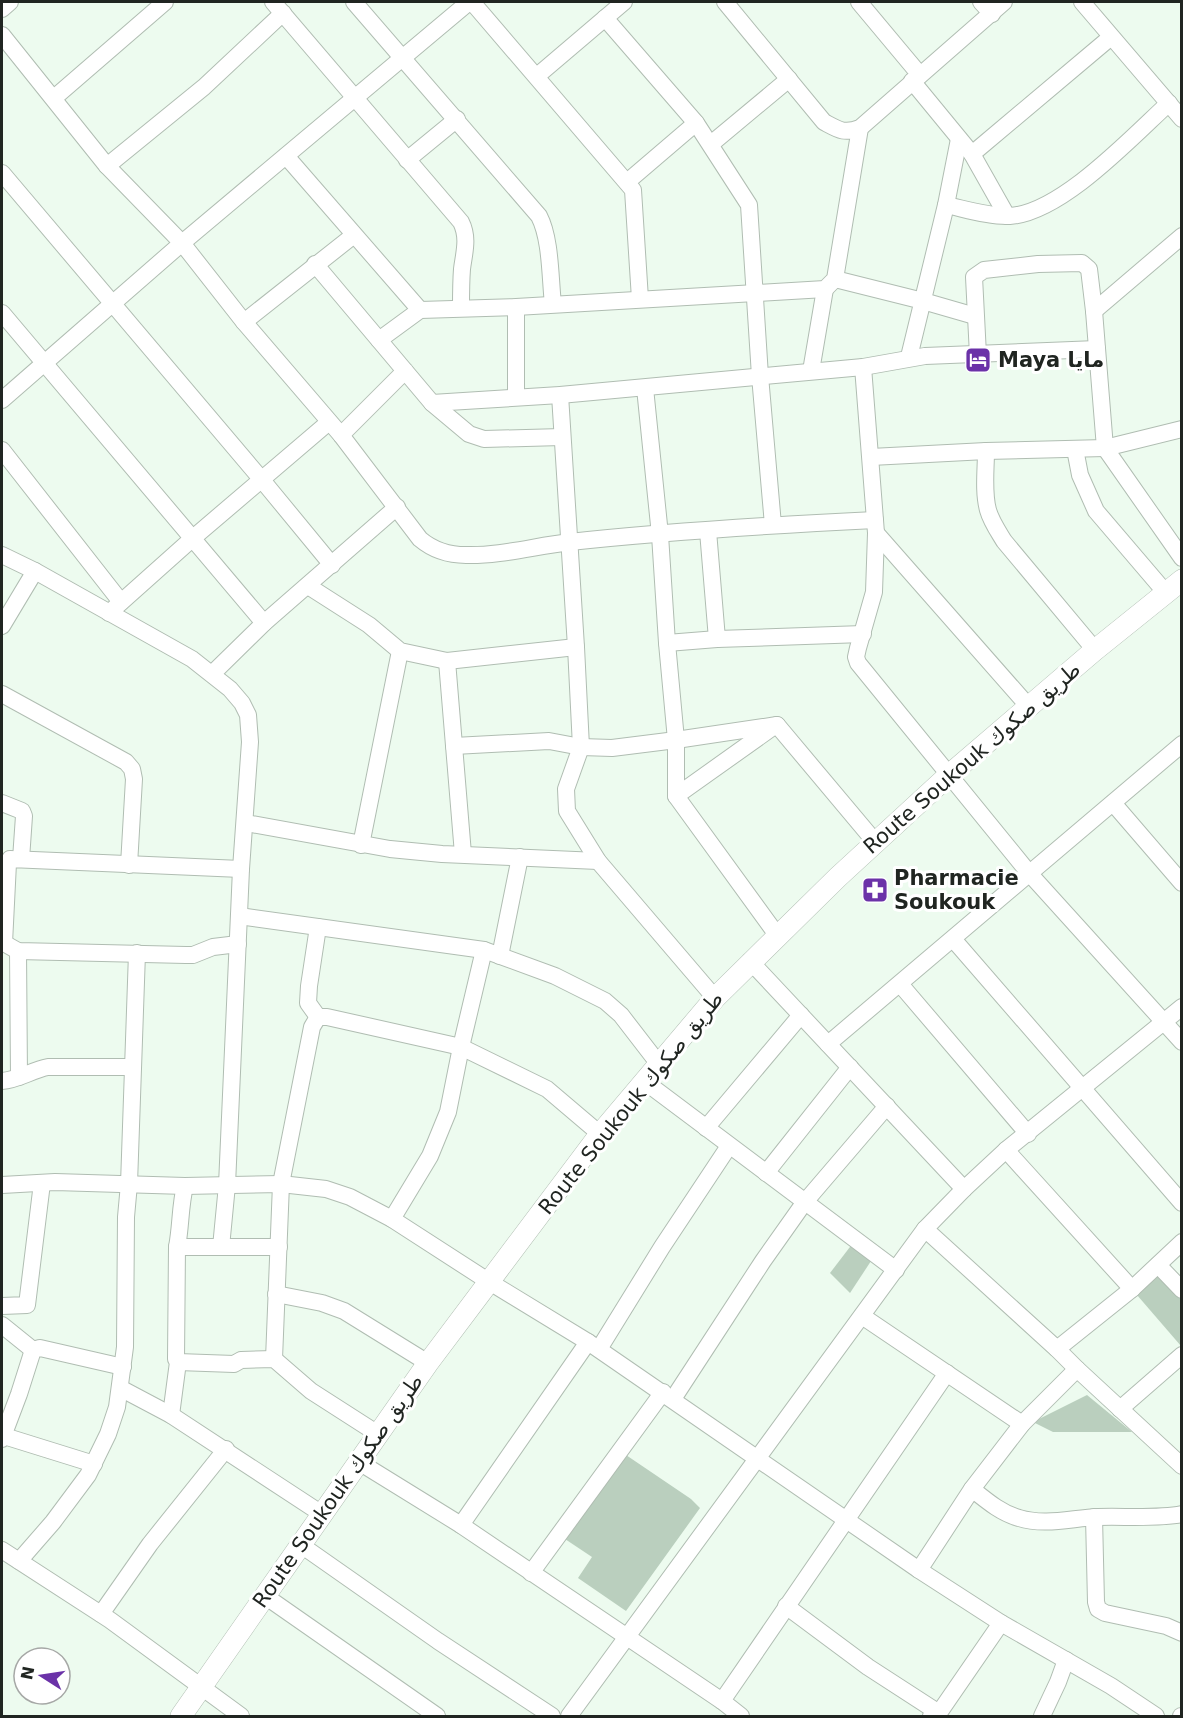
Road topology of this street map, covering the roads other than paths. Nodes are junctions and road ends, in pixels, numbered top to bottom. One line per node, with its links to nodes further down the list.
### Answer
1 (10, 2): 11 (street)
2 (165, 2): 19 (street)
3 (354, 2): 15 (street)
4 (470, 2): 15 (street); 16 (street)
5 (624, 2): 12 (street)
6 (725, 2): 18 (street)
7 (859, 2): 17 (street)
8 (1082, 2): 14 (street)
9 (992, 6): 17 (street)
10 (278, 7): 20 (street); 31 (street)
11 (2, 9)
12 (605, 18): 16 (street); 24 (street)
13 (2, 35): 19 (street)
14 (1111, 37): 21 (street); 28 (street)
15 (401, 58): 20 (street); 22 (street)
16 (537, 76): 33 (street)
17 (916, 78): 25 (street); 26 (street)
18 (789, 79): 25 (street); 27 (street)
19 (54, 98): 31 (street)
20 (356, 98): 29 (street); 30 (street)
21 (1169, 104): 23 (street); 35 (street)
22 (457, 119): 30 (street); 45 (street)
23 (1182, 119)
24 (696, 123): 27 (street); 33 (street)
25 (860, 128): 40 (street)
26 (959, 139): 28 (street); 34 (street)
27 (711, 144): 41 (street)
28 (972, 154): 35 (street)
29 (286, 156): 36 (street); 38 (street)
30 (407, 160): 47 (street)
31 (108, 166): 38 (street)
32 (2, 173): 44 (street)
33 (627, 182): 42 (street)
34 (946, 205): 35 (street); 43 (street)
35 (1007, 216)
36 (354, 235): 39 (street); 48 (street)
37 (1182, 236): 49 (street)
38 (182, 243): 44 (street); 52 (street)
39 (315, 264): 52 (street); 53 (street)
40 (830, 284): 41 (street); 43 (street); 60 (street)
41 (755, 294): 42 (street); 61 (street)
42 (640, 299): 45 (street)
43 (923, 301): 51 (street); 56 (street)
44 (113, 303): 57 (street); 76 (street)
45 (553, 304): 46 (street)
46 (516, 307): 47 (street); 64 (street)
47 (461, 308): 48 (street)
48 (420, 310): 53 (street)
49 (1094, 311): 51 (street); 54 (street)
50 (2, 313): 57 (street)
51 (975, 316): 55 (street)
52 (244, 322): 67 (street)
53 (379, 340): 59 (street)
54 (1097, 349): 55 (street); 71 (street)
55 (978, 355): 56 (street)
56 (909, 357): 58 (street)
57 (45, 364): 65 (street); 82 (street)
58 (863, 367): 60 (street); 75 (street)
59 (405, 370): 66 (street); 69 (street)
60 (811, 371): 61 (street)
61 (760, 376): 62 (street); 78 (street)
62 (645, 388): 63 (street); 81 (street)
63 (560, 396): 64 (street); 70 (street)
64 (516, 397): 66 (street)
65 (2, 400)
66 (432, 403): 70 (street)
67 (329, 422): 69 (street); 76 (street)
68 (1182, 429): 71 (street)
69 (341, 435): 77 (street)
70 (562, 437): 83 (street)
71 (1104, 448): 72 (street); 85 (street)
72 (1076, 449): 74 (street); 89 (street)
73 (2, 450): 90 (street)
74 (986, 451): 75 (street); 97 (street)
75 (871, 457): 79 (street)
76 (262, 480): 82 (street); 86 (street)
77 (397, 507): 83 (street); 86 (street)
78 (773, 525): 79 (street); 80 (street)
79 (875, 527): 93 (street); 102 (street)
80 (708, 531): 81 (street); 94 (street)
81 (660, 535): 83 (street); 95 (street)
82 (193, 538): 90 (street); 91 (street)
83 (568, 542): 96 (street)
84 (2, 555): 87 (street)
85 (1182, 558)
86 (332, 565): 88 (street)
87 (35, 571): 90 (street); 92 (street)
88 (308, 586): 91 (street); 98 (street)
89 (1174, 587): 97 (street, Route Soukouk طريق صكوك)
90 (115, 608): 100 (street)
91 (264, 623): 100 (street)
92 (2, 626)
93 (863, 634): 94 (street); 108 (street)
94 (717, 639): 95 (street)
95 (667, 644): 104 (street)
96 (576, 647): 99 (street); 107 (street)
97 (1095, 650): 102 (street, Route Soukouk طريق صكوك)
98 (400, 651): 99 (street); 114 (street)
99 (447, 661): 106 (street)
100 (213, 674): 112 (street)
101 (2, 694): 119 (street)
102 (1029, 707): 108 (street, Route Soukouk طريق صكوك)
103 (777, 725): 104 (street); 109 (street); 113 (street)
104 (676, 740): 107 (street); 109 (street)
105 (1182, 744): 111 (street)
106 (454, 746): 107 (street); 115 (street)
107 (581, 747): 118 (street)
108 (949, 776): 113 (street, Route Soukouk طريق صكوك); 121 (street)
109 (676, 796): 125 (street)
110 (2, 803): 117 (street)
111 (1113, 803): 121 (street); 122 (street)
112 (246, 823): 114 (street); 120 (street)
113 (876, 843): 125 (street, Route Soukouk طريق صكوك)
114 (361, 845): 115 (street)
115 (463, 854): 116 (street)
116 (520, 857): 118 (street); 131 (street)
117 (21, 859): 119 (street); 128 (street)
118 (598, 861): 134 (street)
119 (129, 865): 120 (street)
120 (241, 869): 123 (street)
121 (1029, 873): 126 (street); 138 (street)
122 (1182, 883)
123 (239, 916): 124 (street); 127 (street)
124 (318, 927): 129 (street); 137 (street)
125 (777, 935): 132 (street, Route Soukouk طريق صكوك)
126 (953, 939): 133 (street); 148 (street)
127 (238, 944): 130 (street); 160 (street)
128 (8, 945): 130 (street); 145 (street)
129 (484, 950): 131 (street); 141 (street)
130 (137, 953): 143 (street)
131 (500, 956): 142 (street)
132 (750, 962): 134 (street, Route Soukouk طريق صكوك); 136 (street)
133 (900, 984): 140 (street); 152 (street)
134 (715, 998): 142 (street, Route Soukouk طريق صكوك)
135 (1182, 1007): 138 (street)
136 (801, 1014): 140 (street); 150 (street)
137 (318, 1017): 141 (street); 158 (street)
138 (1164, 1022): 139 (street); 148 (street)
139 (1182, 1042)
140 (828, 1044): 144 (street)
141 (461, 1047): 151 (street); 165 (street)
142 (658, 1063): 147 (street, Route Soukouk طريق صكوك)
143 (133, 1067): 145 (street); 157 (street)
144 (850, 1067): 149 (street); 155 (street)
145 (19, 1077): 146 (street)
146 (2, 1081)
147 (644, 1081): 150 (street); 151 (street, Route Soukouk طريق صكوك)
148 (1082, 1088): 152 (street); 164 (street)
149 (887, 1106): 162 (street); 163 (street)
150 (706, 1128): 153 (street)
151 (600, 1134): 173 (street, Route Soukouk طريق صكوك)
152 (1028, 1134): 154 (street)
153 (729, 1146): 155 (street); 180 (street)
154 (1006, 1150): 162 (street); 174 (street)
155 (766, 1173): 163 (street)
156 (42, 1183): 157 (street); 159 (street); 177 (street)
157 (129, 1184): 161 (street); 187 (street)
158 (281, 1184): 160 (street); 165 (street); 170 (street)
159 (2, 1185)
160 (227, 1185): 161 (street); 169 (street)
161 (185, 1186): 168 (street)
162 (964, 1189): 166 (street)
163 (804, 1203): 172 (street); 191 (street)
164 (1182, 1203)
165 (392, 1219): 173 (street)
166 (925, 1229): 172 (street); 181 (street)
167 (1182, 1242): 171 (street)
168 (177, 1247): 169 (street); 185 (street)
169 (221, 1247): 170 (street)
170 (279, 1248): 176 (street)
171 (1158, 1265): 174 (street); 175 (street)
172 (896, 1270): 178 (street)
173 (488, 1281): 180 (street); 186 (street, Route Soukouk طريق صكوك)
174 (1132, 1289): 181 (street)
175 (1182, 1290)
176 (276, 1294): 184 (street); 186 (street)
177 (2, 1306)
178 (862, 1316): 189 (street); 198 (street)
179 (2, 1325): 182 (street)
180 (594, 1346): 191 (street); 207 (street)
181 (1057, 1349): 188 (street)
182 (33, 1350): 187 (street); 196 (street)
183 (1182, 1355): 192 (street)
184 (274, 1359): 185 (street); 195 (street)
185 (178, 1362): 193 (street)
186 (428, 1363): 195 (street, Route Soukouk طريق صكوك)
187 (123, 1367): 190 (street)
188 (1077, 1370): 192 (street); 194 (street)
189 (947, 1373): 194 (street); 206 (street)
190 (120, 1388): 193 (street); 200 (street)
191 (668, 1395): 198 (street); 212 (street)
192 (1120, 1409): 201 (street)
193 (171, 1414): 197 (street)
194 (1022, 1425): 202 (street)
195 (378, 1434): 199 (street, Route Soukouk طريق صكوك)
196 (3, 1437): 200 (street)
197 (226, 1449): 203 (street); 215 (street)
198 (759, 1459): 206 (street); 218 (street)
199 (358, 1462): 203 (street, Route Soukouk طريق صكوك); 207 (street)
200 (94, 1464): 210 (street)
201 (1182, 1466)
202 (972, 1489): 205 (street); 211 (street)
203 (322, 1514): 208 (street, Route Soukouk طريق صكوك)
204 (1182, 1514): 205 (street)
205 (1094, 1517): 217 (street)
206 (845, 1519): 211 (street); 214 (street)
207 (461, 1525): 212 (street)
208 (301, 1545): 213 (street, Route Soukouk طريق صكوك); 226 (street)
209 (2, 1550): 210 (street)
210 (19, 1561): 215 (street)
211 (919, 1570): 216 (street)
212 (531, 1573): 218 (street)
213 (265, 1596): 220 (street, Route Soukouk طريق صكوك); 225 (street)
214 (786, 1606): 221 (street); 222 (street)
215 (101, 1614): 220 (street)
216 (1001, 1623): 219 (street); 222 (street)
217 (1182, 1633)
218 (626, 1637): 221 (street); 227 (street)
219 (1066, 1660): 229 (street); 230 (street)
220 (201, 1687): 223 (street, Route Soukouk طريق صكوك); 224 (street)
221 (722, 1701): 228 (street)
222 (935, 1715)
223 (181, 1716)
224 (242, 1716)
225 (437, 1716)
226 (552, 1716)
227 (569, 1716)
228 (741, 1716)
229 (1042, 1716)
230 (1156, 1716)

